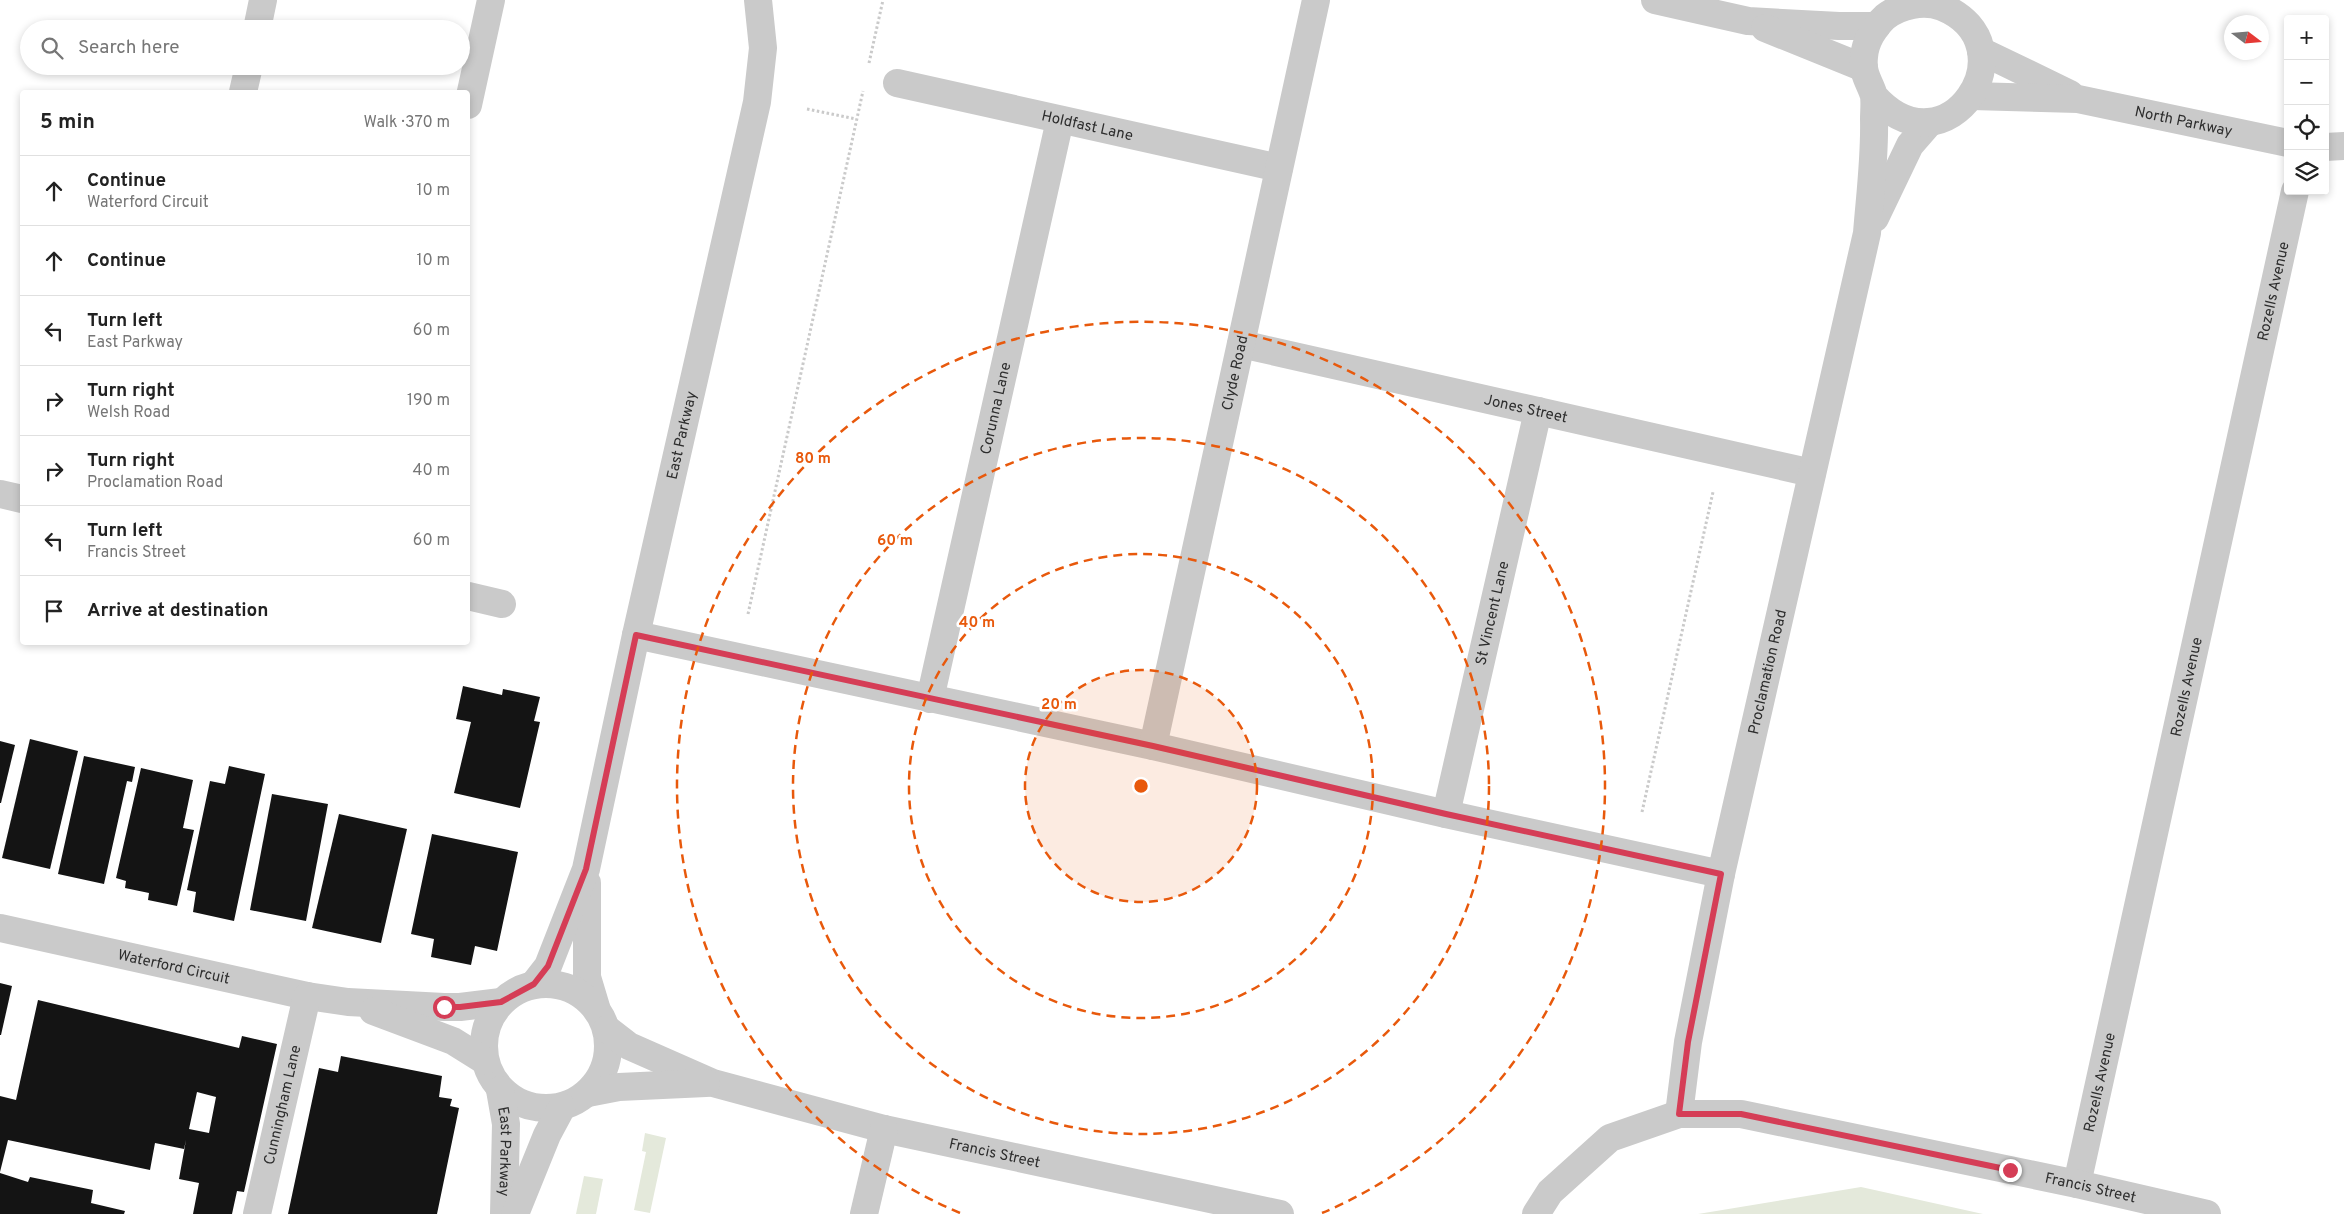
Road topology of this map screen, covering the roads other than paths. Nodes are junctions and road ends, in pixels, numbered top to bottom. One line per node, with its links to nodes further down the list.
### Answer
1 (263, 0): 8 (street)
2 (492, 0): 16 (street)
3 (758, 0): 35 (street, East Parkway)
4 (1316, 0): 25 (street, Clyde Road)
5 (1656, 0): 9 (street)
6 (1909, 3): 7 (street); 10 (street)
7 (1969, 12): 11 (street)
8 (259, 20)
9 (1748, 21): 10 (street); 12 (street)
10 (1877, 26): 12 (street)
11 (1981, 51): 18 (street); 19 (street, North Parkway)
12 (1864, 68): 17 (street)
13 (247, 75): 15 (street)
14 (897, 83): 20 (street, Holdfast Lane)
15 (243, 90)
16 (470, 96)
17 (1874, 96): 21 (street); 27 (street, Proclamation Road)
18 (1972, 96): 19 (street, North Parkway); 21 (street)
19 (2078, 99): 22 (street, North Parkway)
20 (1060, 120): 25 (street, Holdfast Lane); 36 (street, Corunna Lane)
21 (1930, 122): 27 (street, Proclamation Road)
22 (2284, 142)
23 (2344, 146): 24 (street)
24 (2329, 147)
25 (1279, 168): 28 (street, Clyde Road)
26 (2294, 195): 54 (street, Rozells Avenue)
27 (1867, 233): 30 (street, Proclamation Road)
28 (1240, 344): 29 (street, Jones Street); 37 (street, Clyde Road)
29 (1538, 411): 30 (street, Jones Street); 38 (street, St Vincent Lane)
30 (1812, 473): 40 (street, Proclamation Road)
31 (0, 494): 32 (street)
32 (20, 499)
33 (470, 596): 34 (street)
34 (502, 604)
35 (636, 635): 36 (street); 39 (street, East Parkway)
36 (930, 699): 37 (street)
37 (1153, 746): 38 (street)
38 (1446, 814): 40 (street)
39 (586, 869): 42 (street, East Parkway); 46 (street, East Parkway)
40 (1721, 874): 52 (street, Proclamation Road)
41 (0, 928): 43 (street, Waterford Circuit)
42 (534, 984): 45 (street); 46 (street)
43 (307, 996): 44 (street, Waterford Circuit); 56 (street, Cunningham Lane)
44 (348, 1002): 45 (street, Waterford Circuit); 47 (street, Waterford Circuit)
45 (501, 1002): 47 (street)
46 (601, 1018): 48 (street, Francis Street); 50 (street)
47 (485, 1061): 49 (street)
48 (713, 1083): 50 (street, Francis Street); 53 (street, Francis Street)
49 (500, 1090): 51 (street); 57 (street, East Parkway)
50 (588, 1093): 51 (street)
51 (562, 1108): 58 (street, East Parkway)
52 (1679, 1114): 54 (street, Francis Street); 61 (street, Francis Street)
53 (884, 1129): 55 (street, Francis Street); 59 (street)
54 (2077, 1184): 62 (street, Francis Street)
55 (1222, 1208): 60 (street, Francis Street)
56 (257, 1214)
57 (504, 1214)
58 (515, 1214)
59 (864, 1214)
60 (1280, 1214)
61 (1536, 1214)
62 (2207, 1214)

